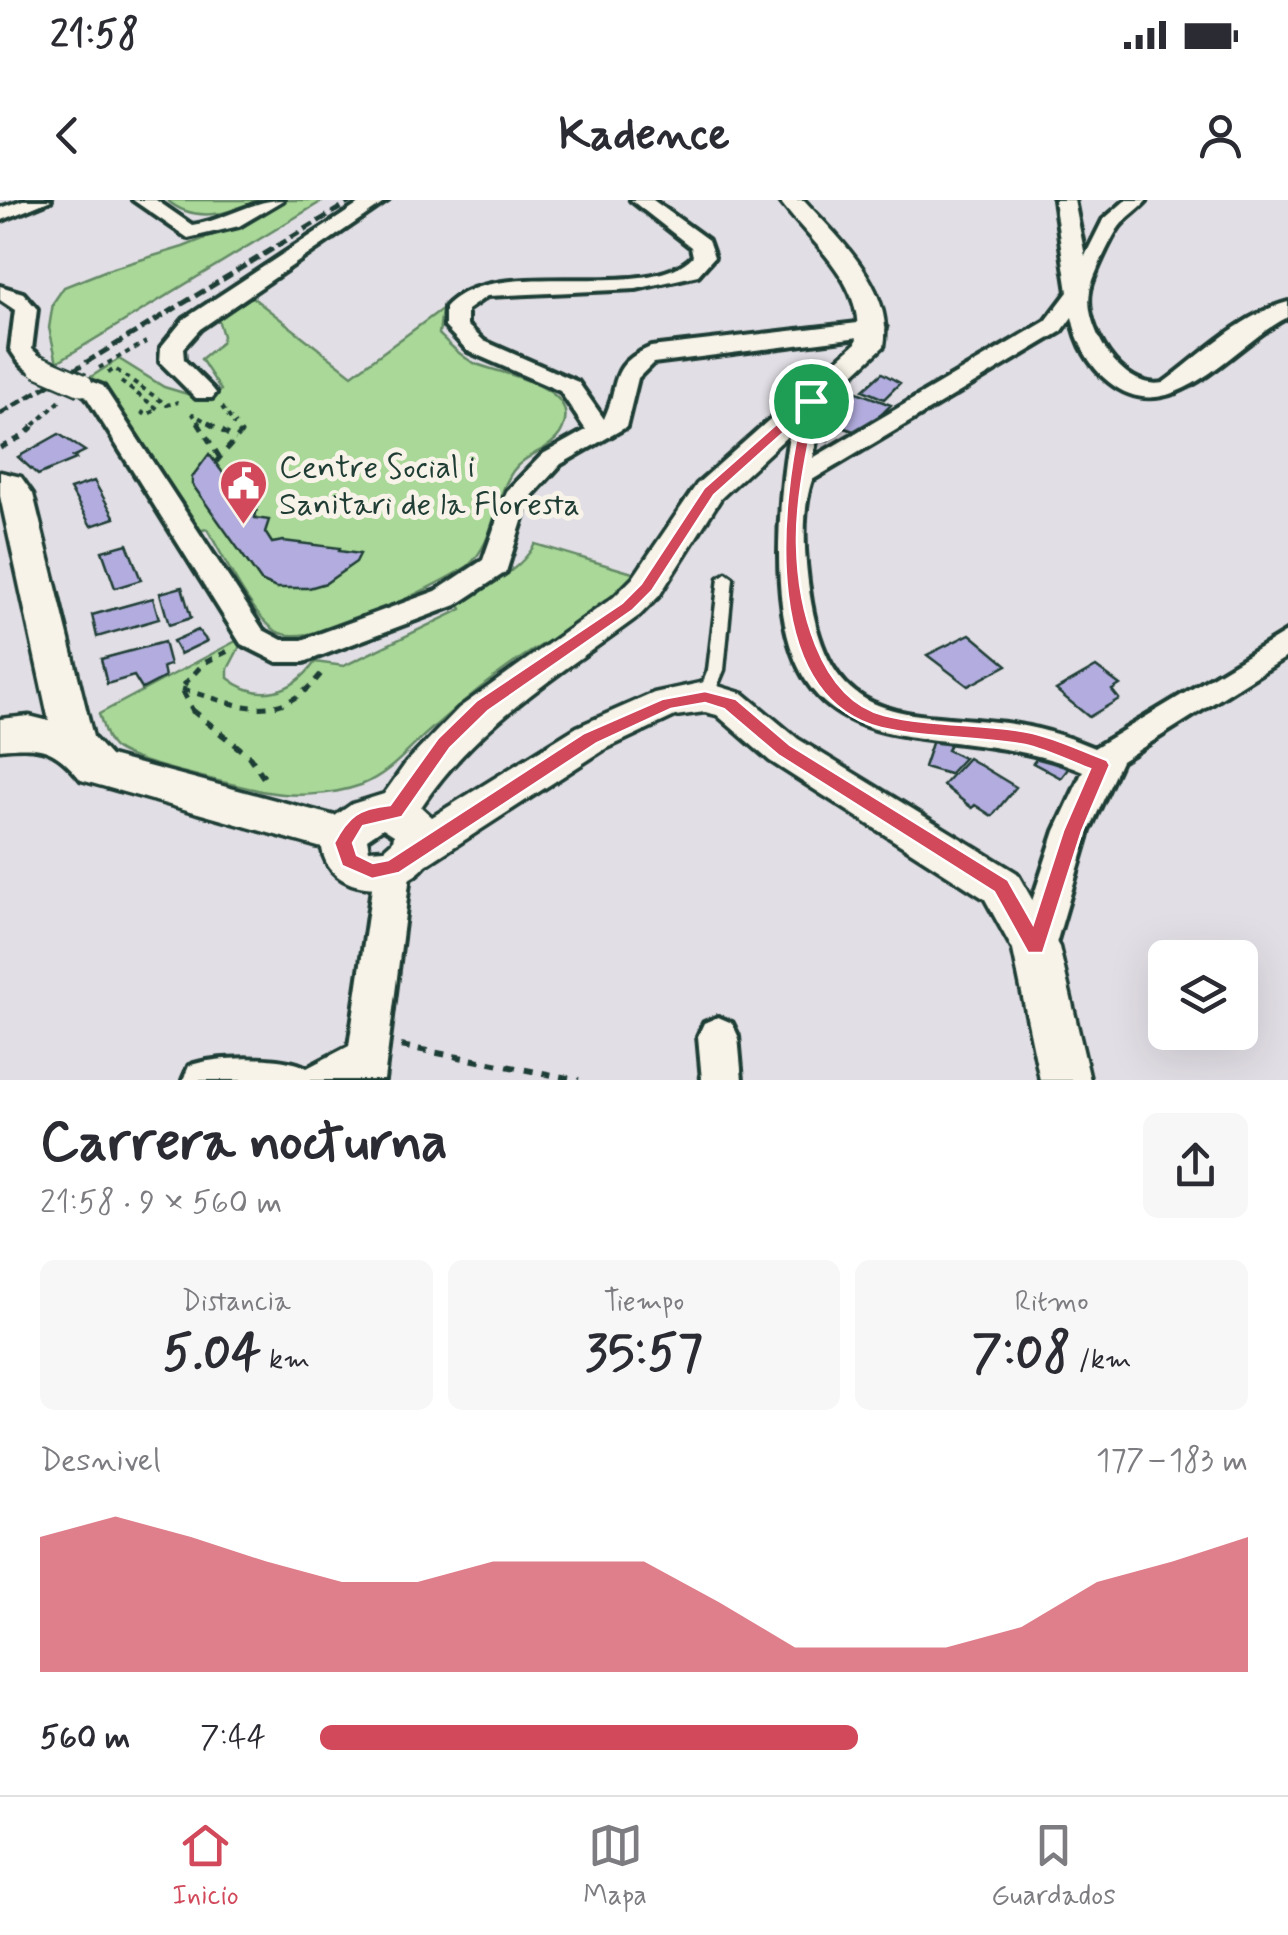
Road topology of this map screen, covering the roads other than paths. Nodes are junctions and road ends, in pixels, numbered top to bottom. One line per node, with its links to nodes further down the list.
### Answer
1 (41, 200): 9 (street)
2 (143, 200): 3 (street)
3 (273, 200)
4 (378, 200): 16 (street)
5 (641, 200): 18 (street)
6 (792, 200): 13 (street)
7 (1064, 200): 11 (street)
8 (1136, 200): 11 (street)
9 (0, 215)
10 (0, 292): 18 (street, bridge)
11 (1078, 293): 12 (street); 20 (street)
12 (1288, 309)
13 (875, 328): 17 (street); 18 (street)
14 (1288, 328): 15 (street)
15 (1288, 336)
16 (204, 393)
17 (811, 401): 20 (street); 27 (street)
18 (600, 431)
19 (0, 482): 25 (street)
20 (794, 492): 26 (street)
21 (726, 578): 23 (lane)
22 (1288, 642): 26 (street)
23 (705, 697): 27 (street); 28 (street)
24 (0, 734): 25 (street)
25 (74, 743): 27 (street)
26 (1101, 765): 28 (street)
27 (400, 843): 30 (street)
28 (1036, 947): 35 (street)
29 (718, 1036): 34 (street)
30 (366, 1059): 33 (street)
31 (203, 1080): 32 (street)
32 (292, 1080)
33 (322, 1080)
34 (722, 1080)
35 (1066, 1080)

